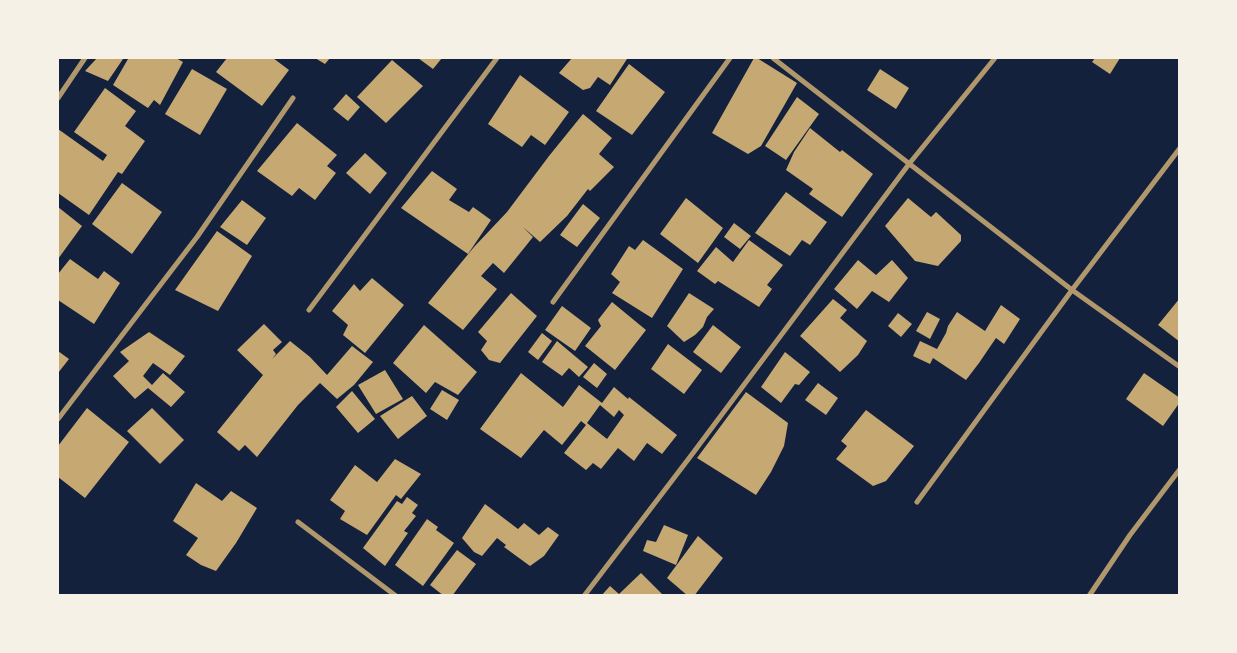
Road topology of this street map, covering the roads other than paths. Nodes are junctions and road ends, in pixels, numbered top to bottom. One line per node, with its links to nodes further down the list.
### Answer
1 (85, 58): 6 (street)
2 (496, 58): 12 (street)
3 (730, 58): 11 (street)
4 (773, 58): 9 (street)
5 (994, 58): 9 (street)
6 (58, 98)
7 (293, 98): 14 (street)
8 (1180, 148): 10 (street)
9 (909, 164): 10 (street); 19 (street)
10 (1072, 290): 13 (street); 16 (street)
11 (553, 302)
12 (309, 310)
13 (1180, 367)
14 (58, 418)
15 (1180, 469): 20 (street)
16 (917, 502)
17 (298, 522): 18 (street)
18 (396, 596)
19 (584, 596)
20 (1089, 596)

